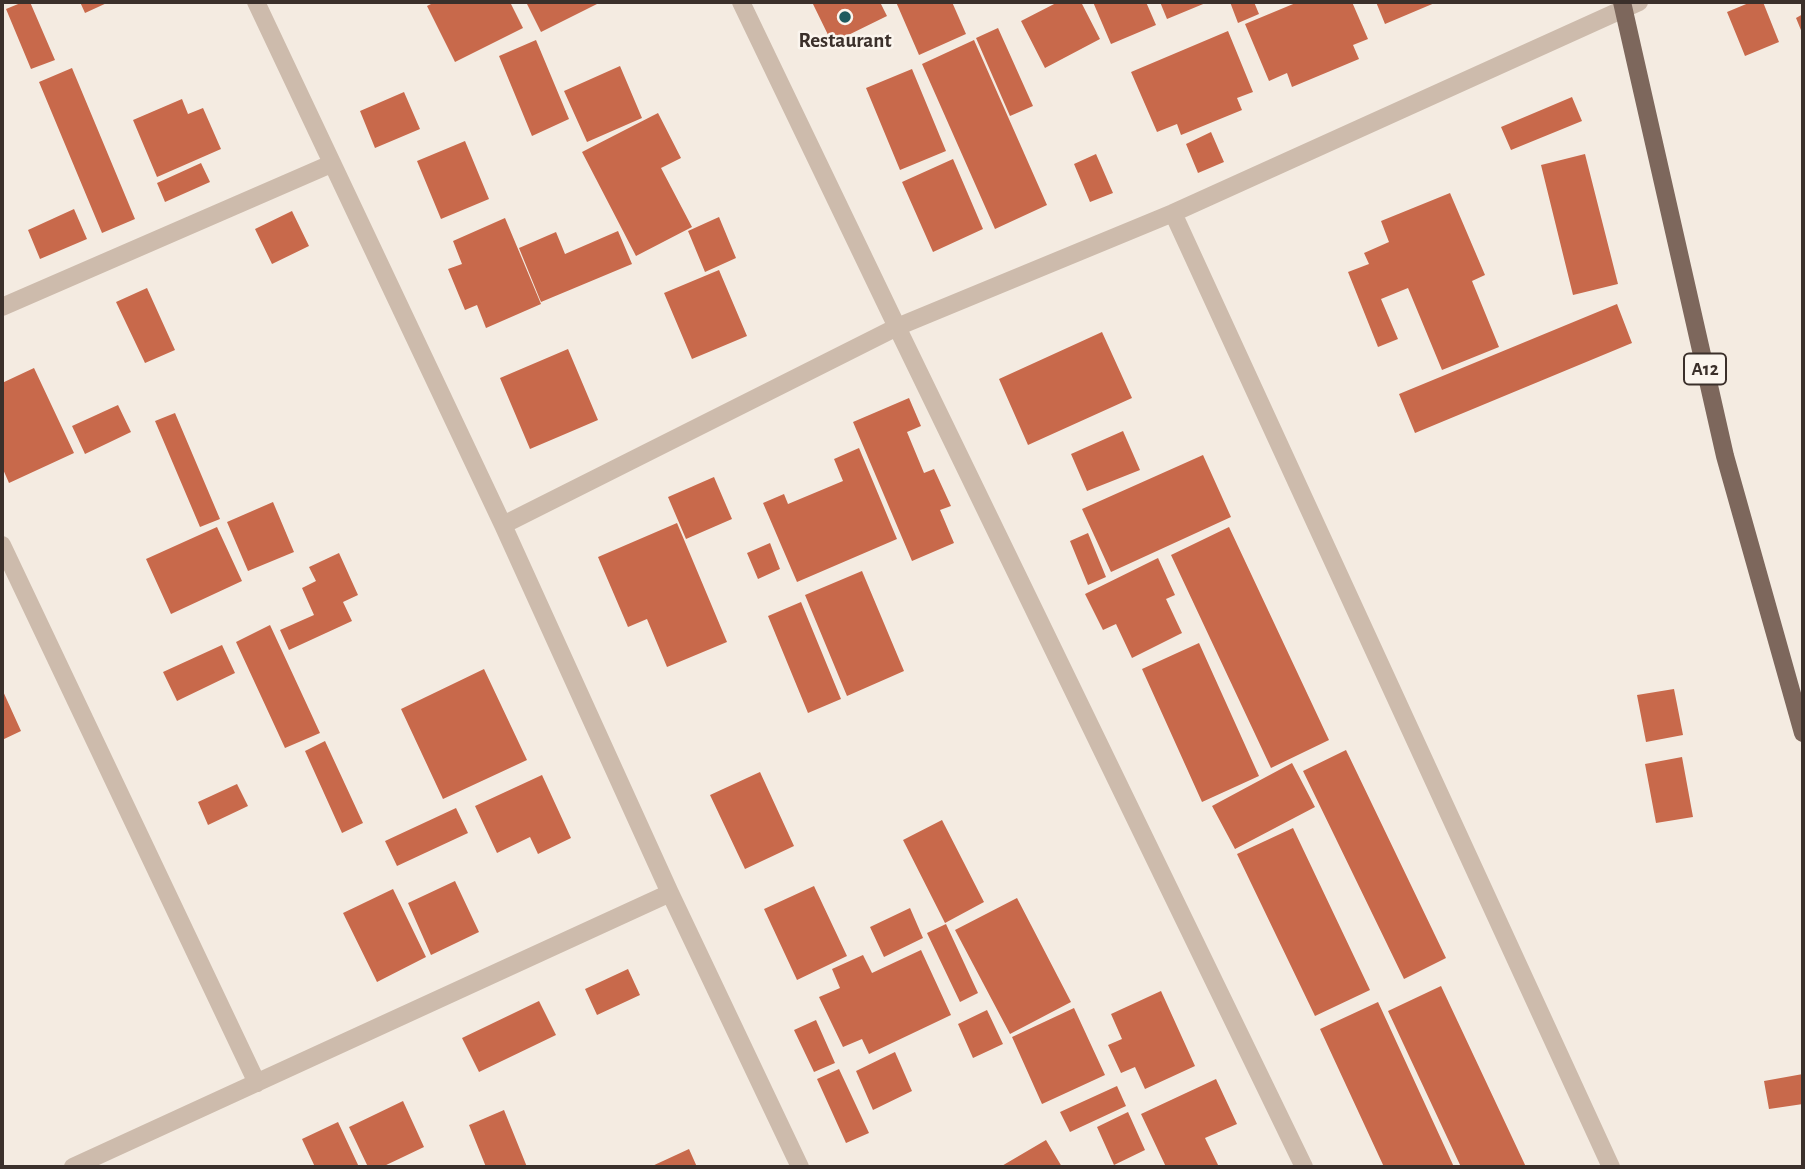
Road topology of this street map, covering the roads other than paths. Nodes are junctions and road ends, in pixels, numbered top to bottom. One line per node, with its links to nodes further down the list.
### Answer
1 (256, 2): 4 (street)
2 (741, 2): 7 (street)
3 (1629, 4): 5 (street); 10 (main road, A12)
4 (331, 164): 6 (street); 8 (street)
5 (1173, 213): 7 (street); 16 (street)
6 (2, 307)
7 (897, 327): 8 (street); 15 (street)
8 (503, 525): 11 (street)
9 (2, 545): 12 (street)
10 (1803, 733)
11 (670, 893): 12 (street); 14 (street)
12 (257, 1083): 13 (street)
13 (73, 1167)
14 (800, 1167)
15 (1304, 1167)
16 (1612, 1167)

